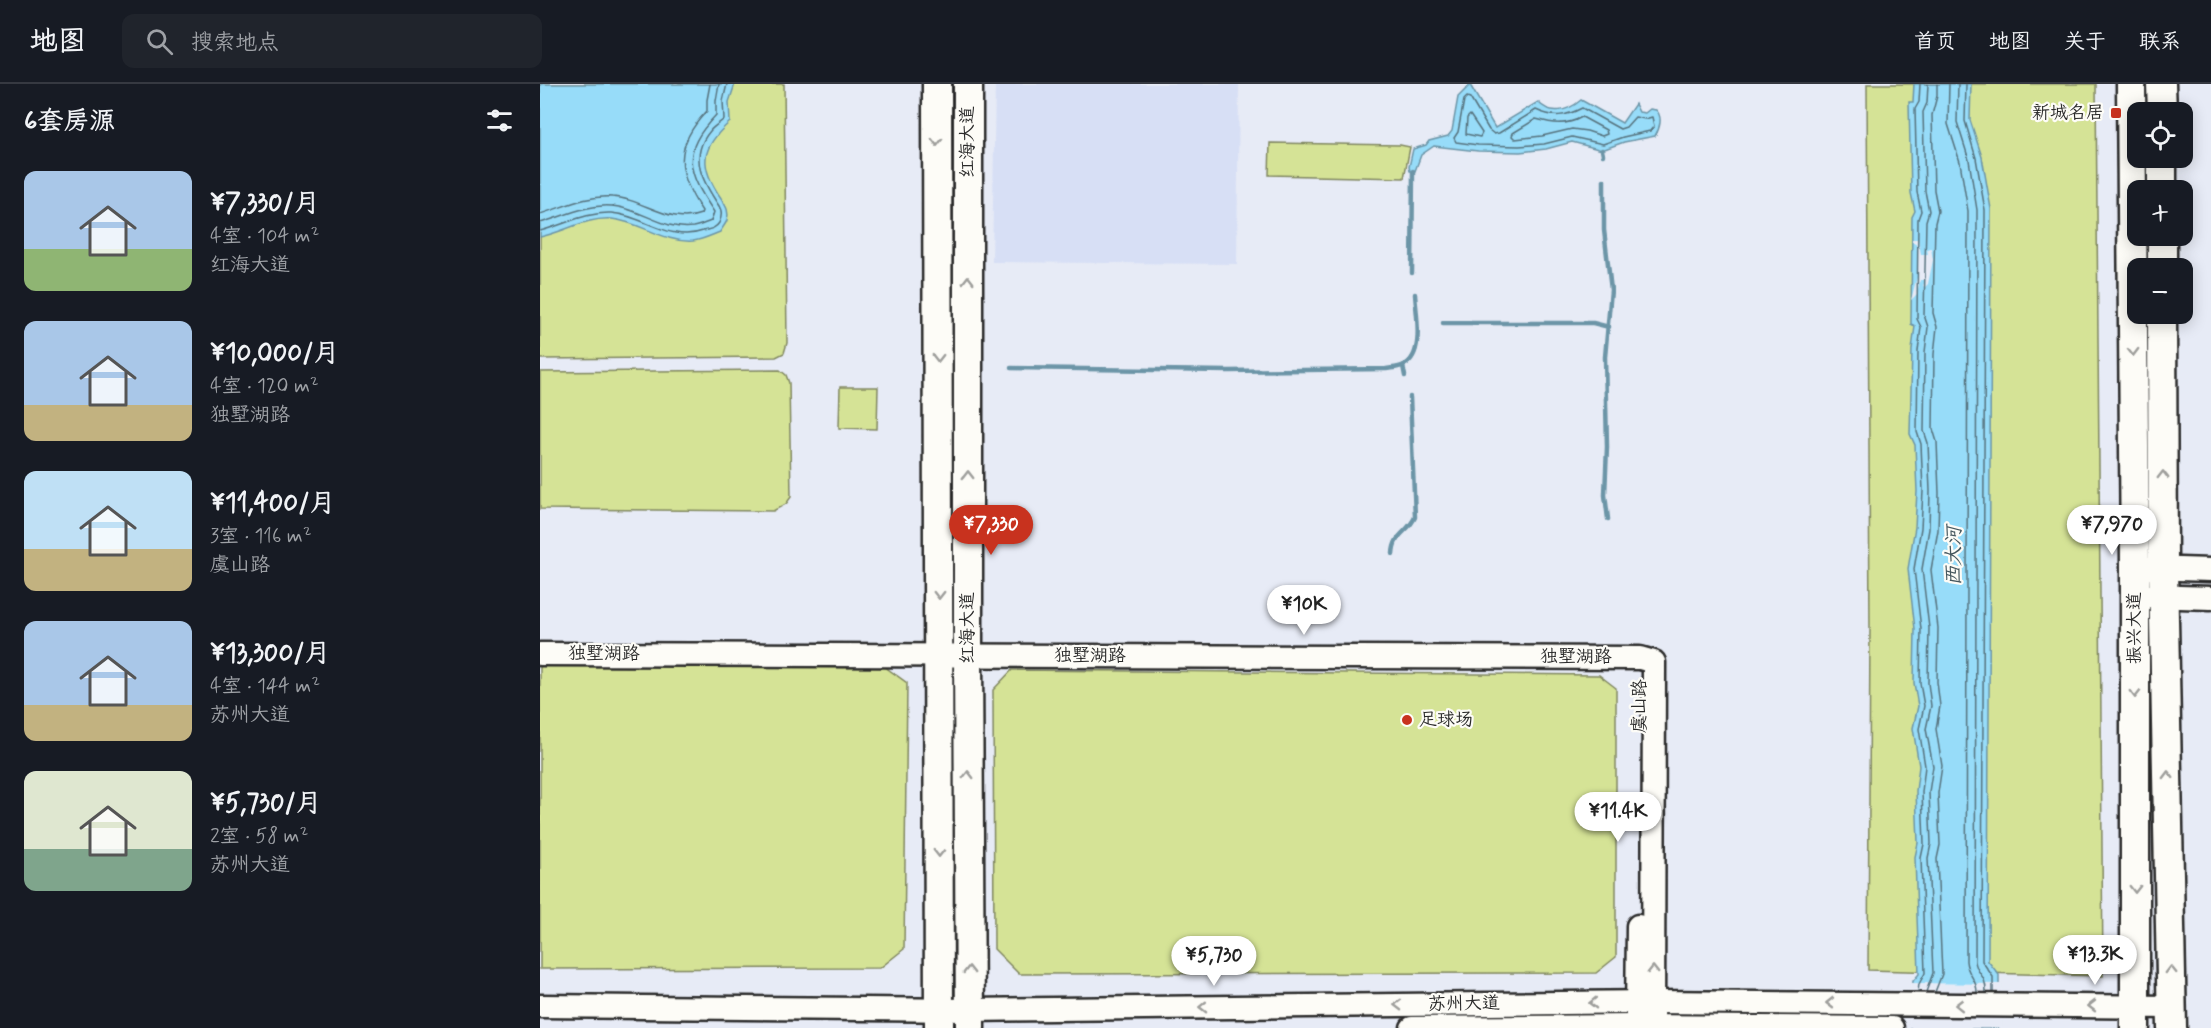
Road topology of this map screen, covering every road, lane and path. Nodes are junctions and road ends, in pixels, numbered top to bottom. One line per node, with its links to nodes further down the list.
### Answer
1 (937, 84): 13 (main road, 红海大道, one-way to 13)
2 (968, 84): 14 (main road, 红海大道, one-way to 2)
3 (2131, 84): 9 (main road, 振兴大道, one-way to 9)
4 (2162, 84): 5 (main road)
5 (2162, 102)
6 (2162, 324): 7 (main road, 振兴大道, one-way to 6)
7 (2163, 568): 8 (street); 9 (street); 10 (main road, 振兴大道)
8 (2211, 570)
9 (2135, 581): 10 (street); 18 (main road, 振兴大道, one-way to 18)
10 (2165, 597): 11 (street); 19 (main road, 振兴大道, one-way to 10)
11 (2211, 598)
12 (540, 654): 13 (street, 独墅湖路)
13 (939, 655): 14 (street, 独墅湖路); 20 (main road, 红海大道, one-way to 20)
14 (968, 656): 15 (street, 独墅湖路); 21 (main road, 红海大道, one-way to 14)
15 (1640, 658): 16 (street, 虞山路)
16 (1645, 1002): 18 (street, 苏州大道, one-way to 16); 21 (street, 苏州大道, one-way to 21); 22 (street, 虞山路)
17 (540, 1006): 20 (street, 苏州大道)
18 (2135, 1017): 19 (street, 苏州大道)
19 (2172, 1017)
20 (939, 1019): 21 (street, 苏州大道)
21 (970, 1019)
22 (1645, 1027): 23 (street, 苏州大道); 24 (street, 苏州大道)
23 (1412, 1028)
24 (1887, 1028): 25 (street, 苏州大道)
25 (1892, 1028)

